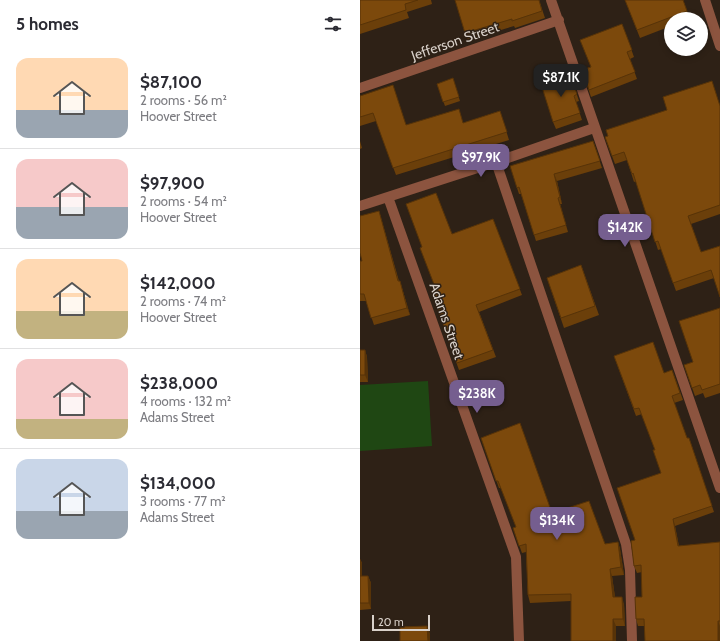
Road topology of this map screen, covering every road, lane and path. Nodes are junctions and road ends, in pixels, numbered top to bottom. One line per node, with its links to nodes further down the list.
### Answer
1 (551, 0): 3 (street)
2 (705, 0): 4 (street)
3 (559, 20): 5 (street, Jefferson Street); 6 (street)
4 (720, 46)
5 (360, 88)
6 (594, 128): 7 (street); 10 (street)
7 (496, 162): 8 (street); 12 (street)
8 (388, 197): 9 (street); 11 (street, Adams Street)
9 (360, 206)
10 (720, 488)
11 (518, 641)
12 (632, 641)

